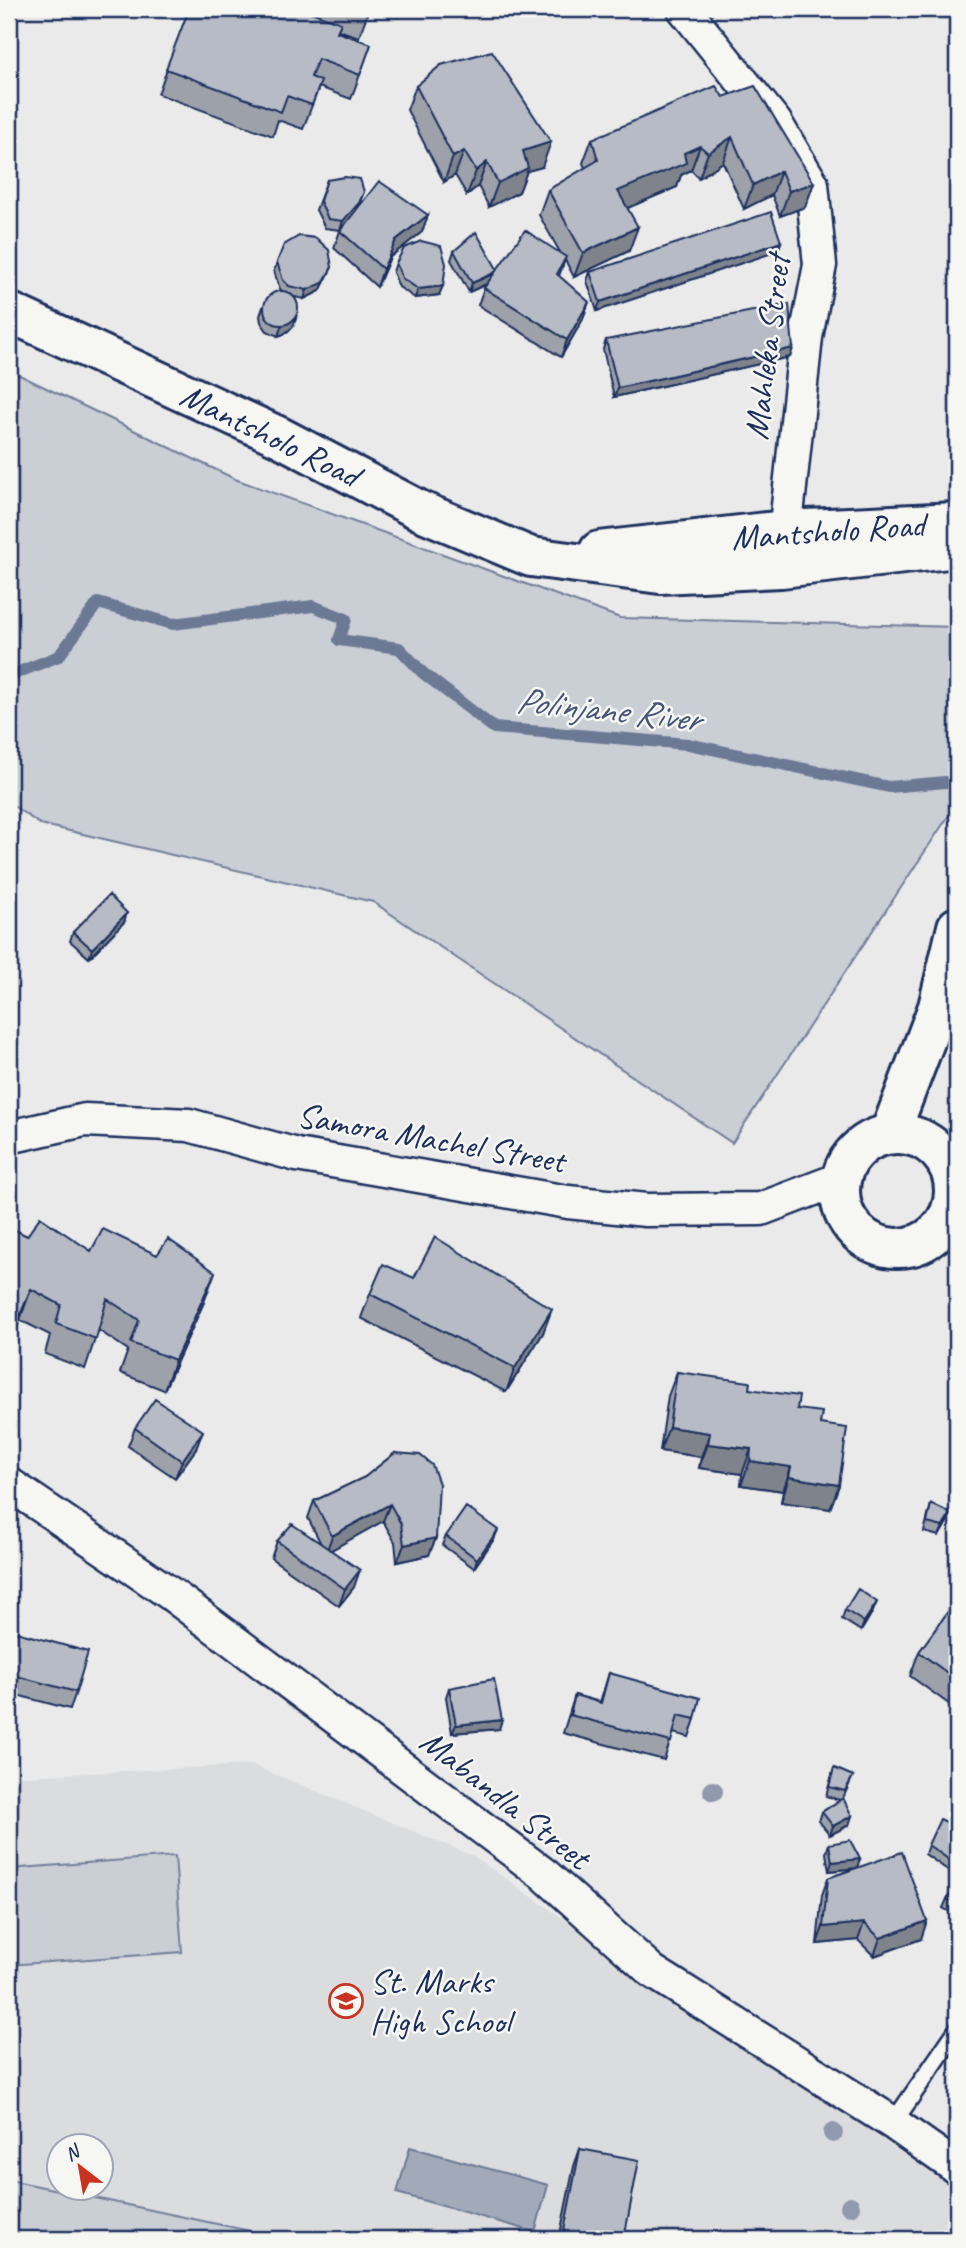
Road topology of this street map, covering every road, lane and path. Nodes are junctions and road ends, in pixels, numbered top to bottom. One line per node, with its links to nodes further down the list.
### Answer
1 (684, 9): 4 (street, Mahleka Street)
2 (9, 312): 6 (street, Mantsholo Road)
3 (957, 522): 4 (street, Mantsholo Road)
4 (785, 530): 6 (street, Mantsholo Road); 7 (street, Mahleka Street)
5 (957, 548): 7 (street, Mantsholo Road)
6 (531, 557): 7 (street, Mantsholo Road)
7 (781, 568)
8 (957, 928): 9 (street)
9 (890, 1133): 11 (street); 12 (street)
10 (9, 1137): 11 (street, Samora Machel Street)
11 (840, 1179): 12 (street)
12 (950, 1229)
13 (9, 1484): 15 (street, Mabandla Street)
14 (957, 2030): 15 (lane)
15 (893, 2123): 16 (street, Mabandla Street)
16 (957, 2168)

